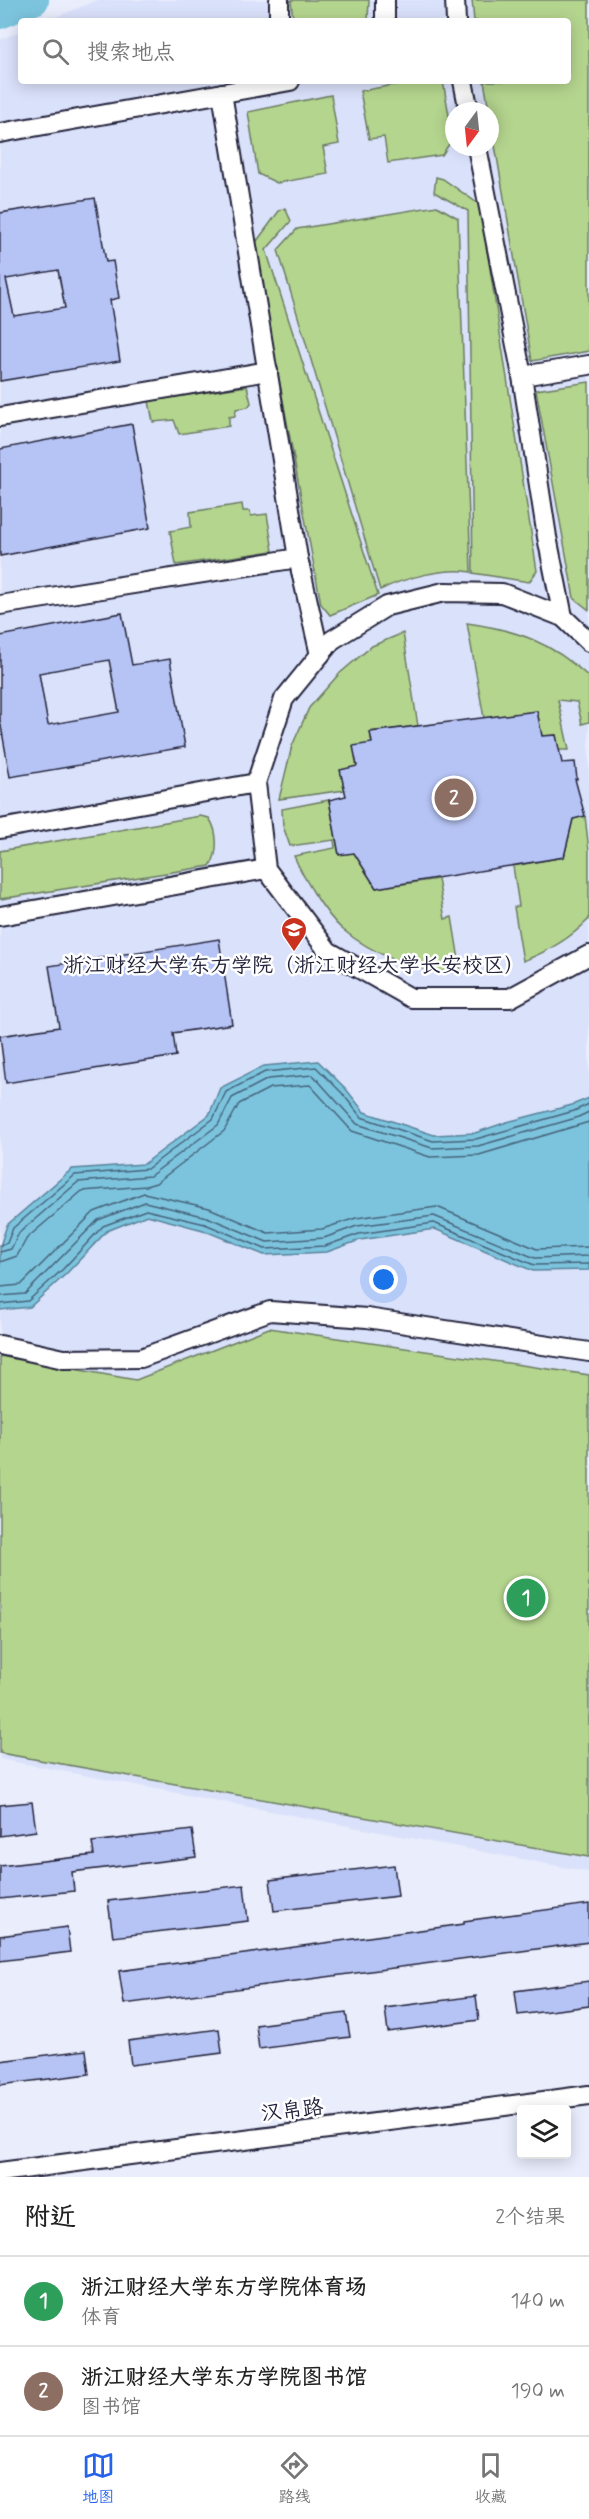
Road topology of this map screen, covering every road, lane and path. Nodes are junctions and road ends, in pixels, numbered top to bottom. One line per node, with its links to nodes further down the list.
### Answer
1 (279, 0): 4 (street)
2 (385, 0): 5 (street)
3 (456, 0): 6 (street)
4 (279, 18)
5 (385, 18)
6 (456, 18)
7 (273, 84): 9 (street)
8 (465, 84): 10 (street)
9 (222, 93): 11 (street); 14 (street)
10 (468, 102)
11 (0, 133)
12 (479, 156): 15 (street)
13 (589, 365): 15 (street)
14 (268, 371): 16 (street); 17 (street)
15 (522, 376): 19 (street)
16 (0, 417)
17 (298, 558): 18 (street); 21 (street)
18 (0, 605)
19 (563, 617): 20 (street); 21 (street)
20 (589, 642)
21 (320, 655): 22 (street)
22 (256, 783): 23 (street); 24 (street)
23 (0, 829)
24 (266, 869): 25 (street); 26 (street)
25 (0, 916)
26 (589, 955)
27 (0, 1346): 28 (street)
28 (589, 1352)
29 (589, 2095): 30 (street, 汉帛路)
30 (6, 2171)

